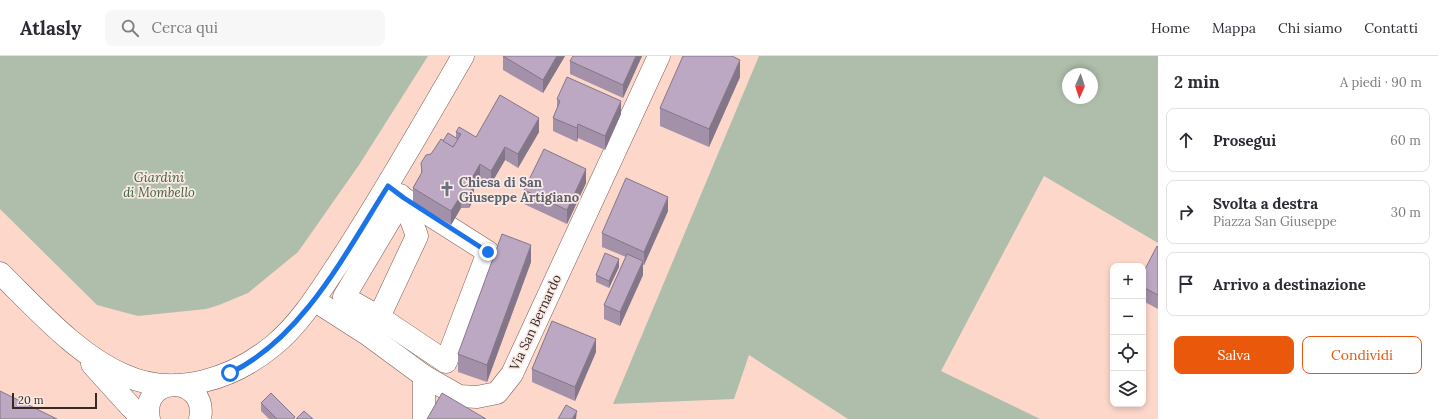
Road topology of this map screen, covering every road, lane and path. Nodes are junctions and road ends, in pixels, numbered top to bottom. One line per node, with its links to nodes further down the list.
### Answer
1 (463, 56): 3 (street)
2 (659, 56): 8 (street, Via San Bernardo)
3 (396, 192): 5 (street); 6 (street); 6 (street); 6 (street)
4 (0, 273): 7 (street)
5 (314, 300): 6 (street, Via San Bernardo); 9 (street)
6 (373, 325): 8 (street, Via San Bernardo)
7 (73, 343): 9 (street); 10 (street)
8 (424, 376): 13 (street)
9 (173, 384): 11 (street); 12 (street)
10 (143, 419)
11 (149, 419)
12 (200, 419)
13 (424, 419)

